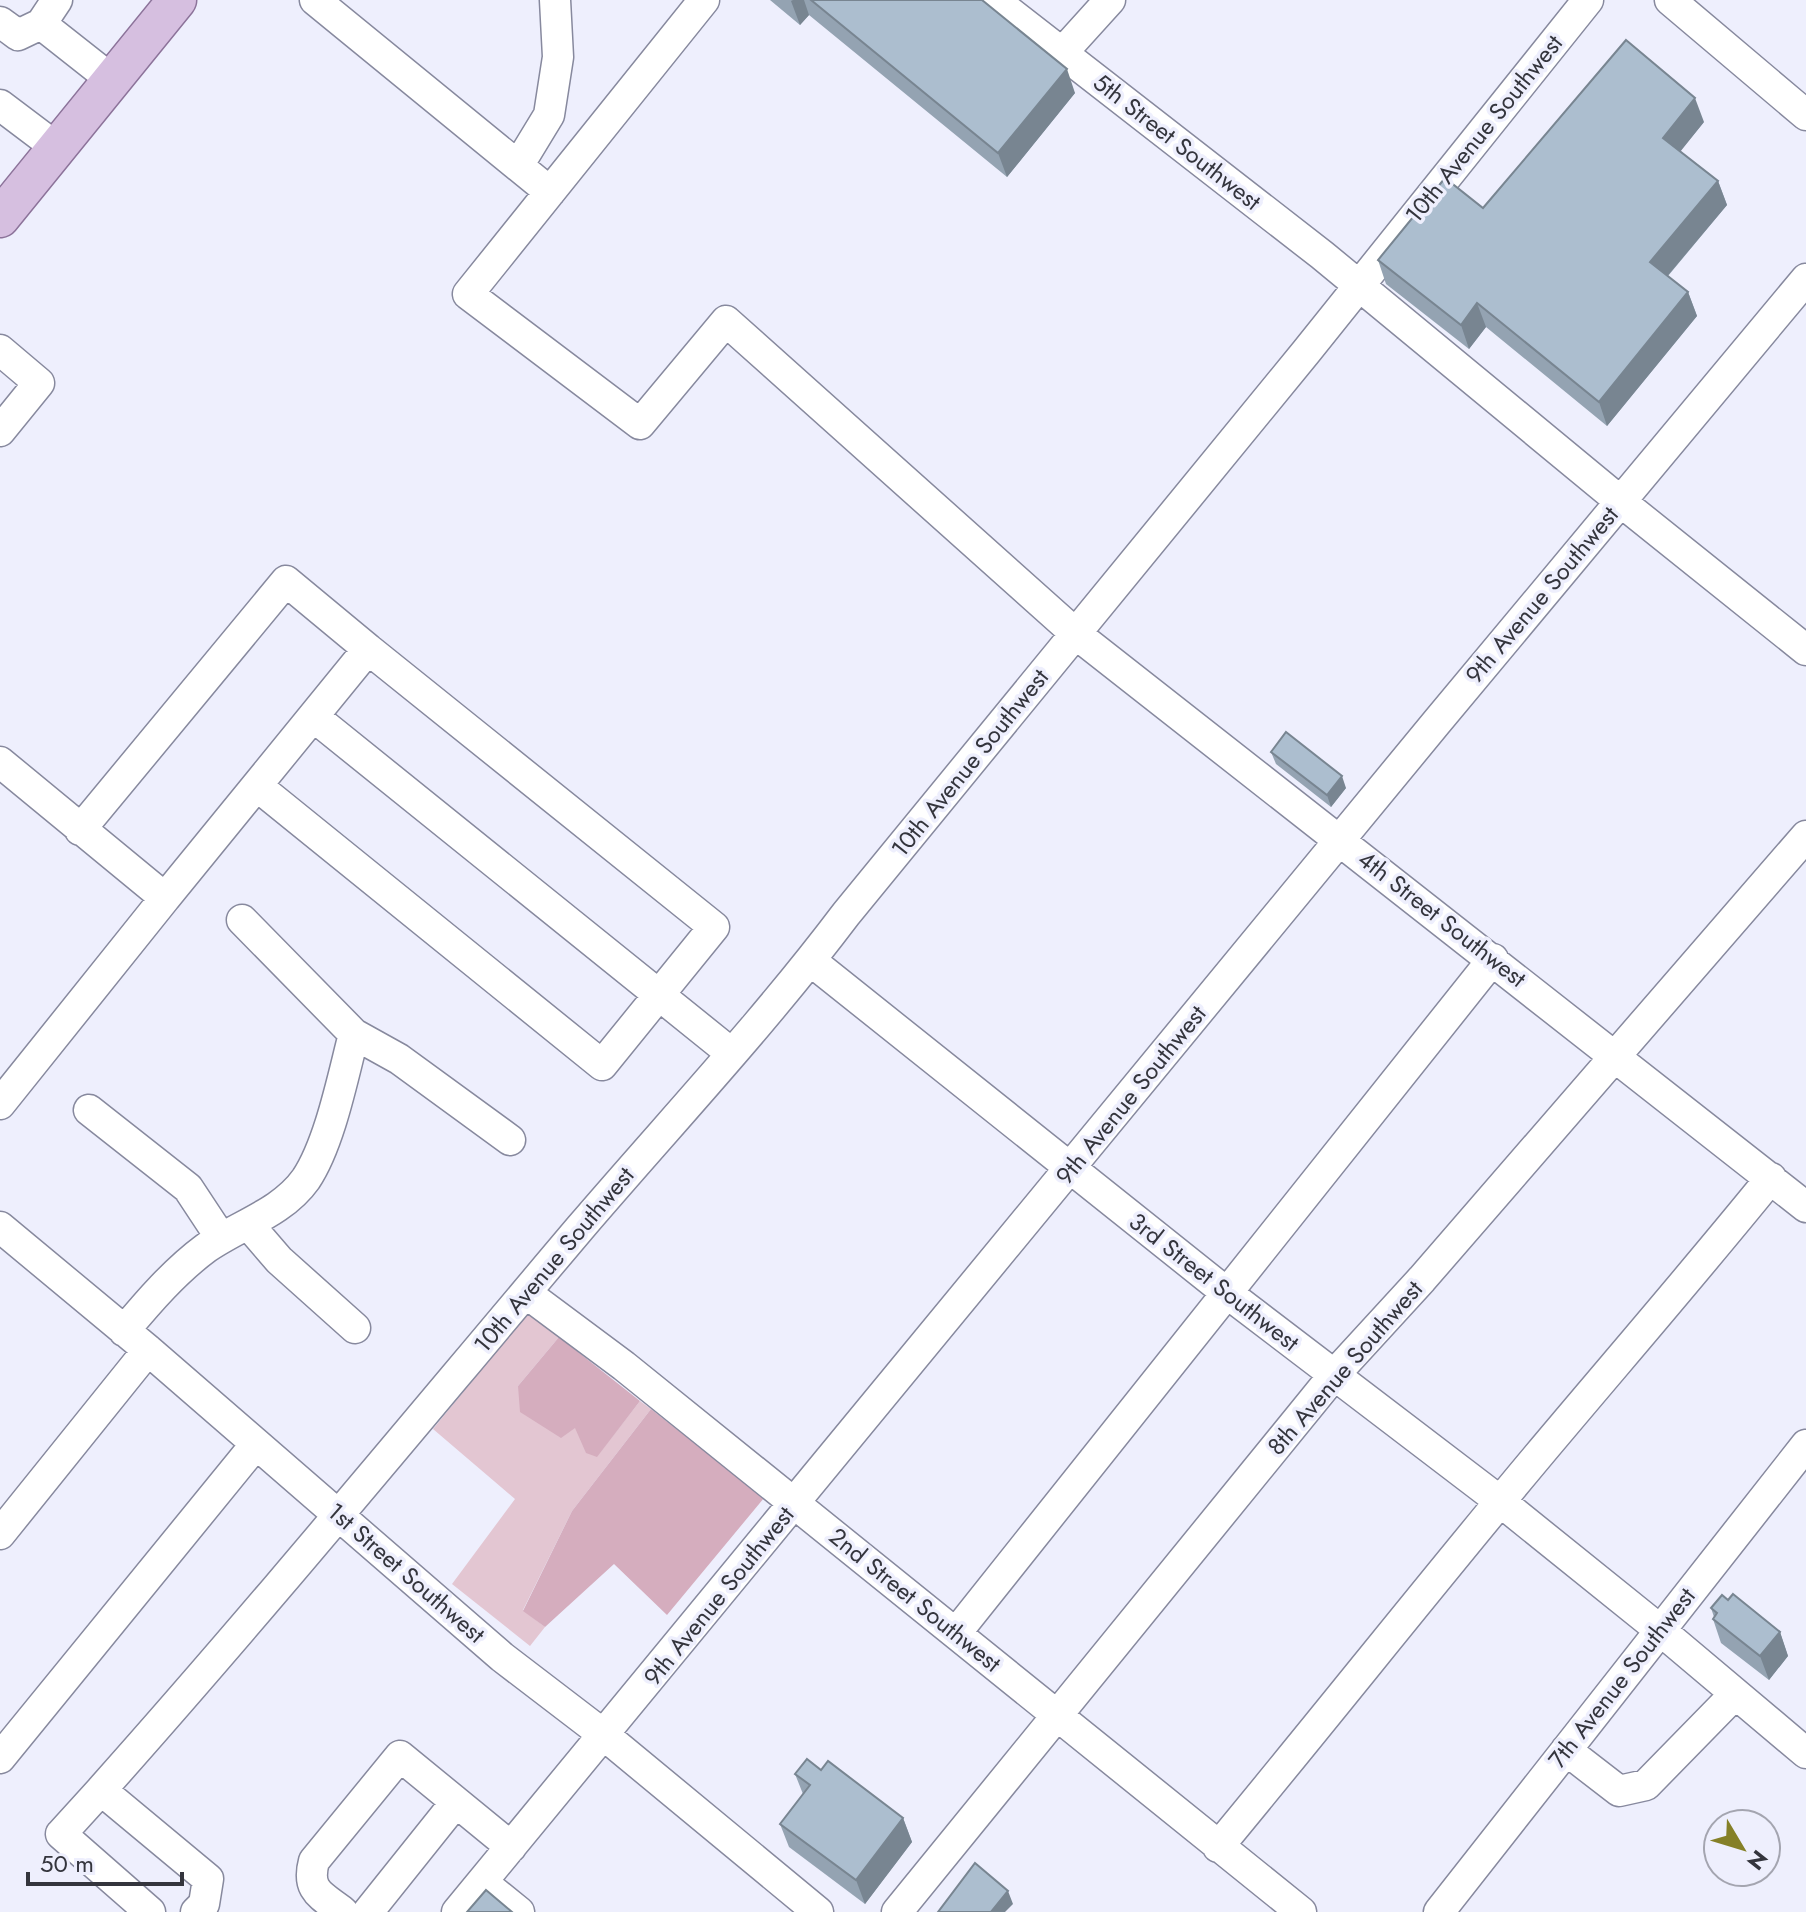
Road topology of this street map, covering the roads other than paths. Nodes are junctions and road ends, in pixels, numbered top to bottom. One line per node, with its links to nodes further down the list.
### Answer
1 (177, 0): 12 (main road)
2 (315, 0): 16 (street)
3 (555, 0): 16 (street)
4 (704, 0): 17 (street)
5 (994, 0): 11 (street, 5th Street Southwest)
6 (1110, 0): 11 (street)
7 (1588, 0): 20 (street, 10th Avenue Southwest)
8 (1670, 0): 14 (street)
9 (49, 12): 10 (street); 12 (street)
10 (0, 22)
11 (1062, 53): 20 (street, 5th Street Southwest)
12 (112, 80): 15 (main road)
13 (0, 105): 15 (street)
14 (1806, 115)
15 (57, 148): 18 (main road)
16 (518, 166): 17 (street)
17 (550, 192): 24 (street, 4th Street Southwest)
18 (0, 218)
19 (1806, 279): 23 (street, 9th Avenue Southwest)
20 (1359, 285): 23 (street, 5th Street Southwest); 24 (street, 10th Avenue Southwest)
21 (0, 350): 22 (street)
22 (0, 431)
23 (1620, 501): 26 (street); 32 (street, 9th Avenue Southwest)
24 (1076, 634): 32 (street, 4th Street Southwest); 36 (street, 10th Avenue Southwest)
25 (368, 649): 27 (street); 30 (street); 37 (street)
26 (1806, 650)
27 (314, 717): 29 (street); 37 (street)
28 (0, 762): 30 (street)
29 (257, 786): 33 (street); 37 (street)
30 (80, 830): 33 (street)
31 (1806, 836): 40 (street, 8th Avenue Southwest)
32 (1340, 840): 35 (street, 4th Street Southwest); 44 (street, 9th Avenue Southwest)
33 (165, 898): 41 (street)
34 (242, 920): 38 (street)
35 (1493, 959): 40 (street, 4th Street Southwest); 51 (street)
36 (811, 961): 39 (street, 10th Avenue Southwest); 44 (street, 3rd Street Southwest)
37 (658, 996): 39 (street)
38 (354, 1034): 43 (street); 47 (street)
39 (731, 1053): 50 (street, 10th Avenue Southwest)
40 (1615, 1055): 45 (street, 4th Street Southwest); 55 (street, 8th Avenue Southwest)
41 (0, 1104)
42 (89, 1110): 49 (street)
43 (510, 1140)
44 (1070, 1169): 51 (street, 3rd Street Southwest); 59 (street, 9th Avenue Southwest)
45 (1771, 1178): 46 (street, 4th Street Southwest); 58 (street)
46 (1806, 1207)
47 (248, 1224): 49 (street); 52 (street)
48 (0, 1227): 53 (street, 1st Street Southwest)
49 (221, 1238): 53 (street)
50 (526, 1293): 59 (street, 2nd Street Southwest); 60 (street, 10th Avenue Southwest)
51 (1227, 1293): 55 (street, 3rd Street Southwest); 63 (street)
52 (355, 1328)
53 (124, 1331): 54 (street, 1st Street Southwest)
54 (148, 1350): 56 (street, 1st Street Southwest); 61 (street)
55 (1334, 1375): 58 (street, 3rd Street Southwest); 65 (street, 8th Avenue Southwest)
56 (256, 1444): 60 (street, 1st Street Southwest); 69 (street)
57 (1806, 1445): 62 (street, 7th Avenue Southwest)
58 (1501, 1502): 62 (street, 3rd Street Southwest); 73 (street)
59 (795, 1503): 63 (street, 2nd Street Southwest); 66 (street, 9th Avenue Southwest)
60 (339, 1515): 66 (street, 1st Street Southwest); 70 (street, 10th Avenue Southwest)
61 (0, 1534)
62 (1660, 1630): 64 (street, 3rd Street Southwest); 67 (street, 7th Avenue Southwest)
63 (956, 1633): 65 (street, 2nd Street Southwest)
64 (1735, 1694): 67 (street); 68 (street, 3rd Street Southwest)
65 (1056, 1715): 73 (street, 2nd Street Southwest); 82 (street, 8th Avenue Southwest)
66 (604, 1735): 72 (street, 9th Avenue Southwest); 81 (street, 1st Street Southwest)
67 (1566, 1750): 84 (street, 7th Avenue Southwest)
68 (1806, 1753)
69 (0, 1758)
70 (101, 1790): 76 (street, 10th Avenue Southwest); 77 (street)
71 (456, 1802): 72 (street); 75 (street); 78 (street)
72 (511, 1847): 74 (street, 9th Avenue Southwest)
73 (1218, 1847): 83 (street, 2nd Street Southwest)
74 (482, 1882): 79 (street, 9th Avenue Southwest); 80 (street)
75 (375, 1910)
76 (150, 1912)
77 (196, 1912)
78 (343, 1912)
79 (457, 1912)
80 (519, 1912)
81 (818, 1912)
82 (897, 1912)
83 (1301, 1912)
84 (1439, 1912)

